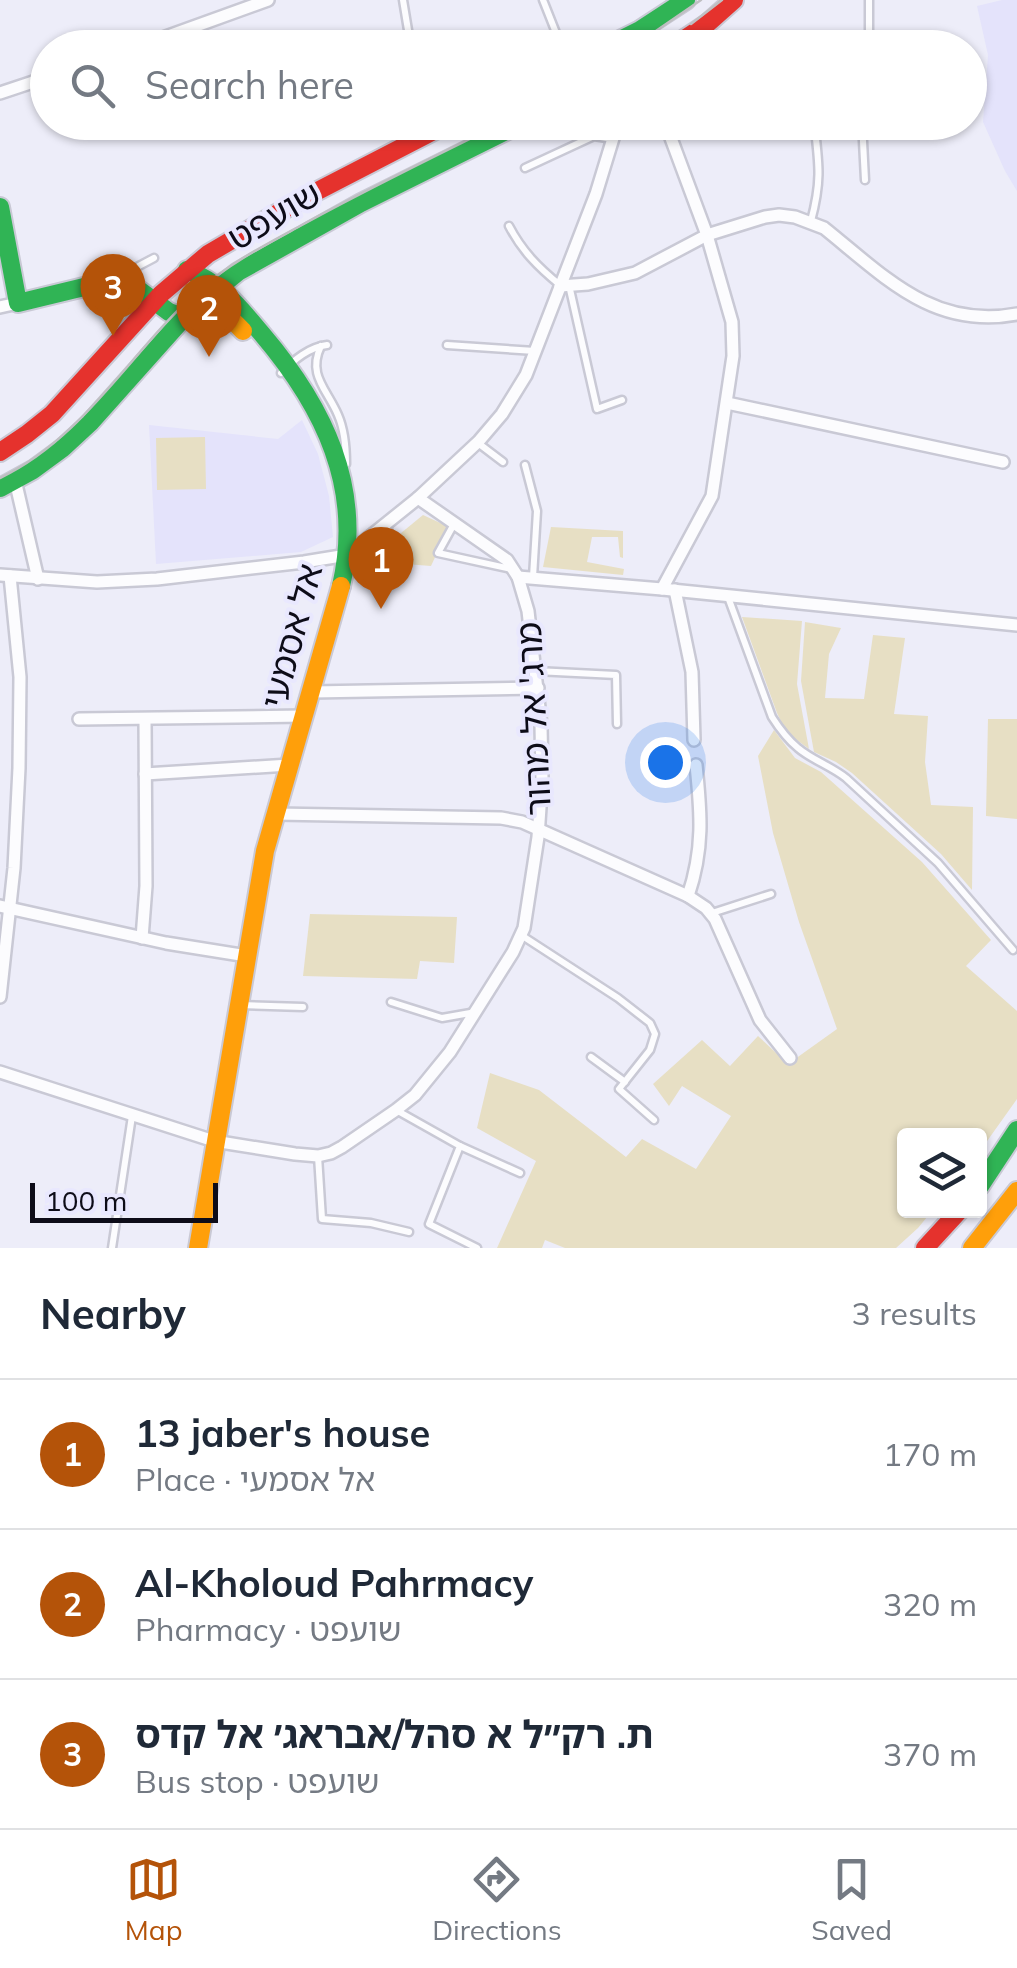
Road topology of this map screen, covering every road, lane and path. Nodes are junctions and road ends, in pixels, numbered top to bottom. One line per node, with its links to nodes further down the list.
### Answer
1 (268, 0): 7 (street)
2 (403, 0): 8 (lane)
3 (542, 0): 9 (lane)
4 (686, 0): 10 (main road)
5 (734, 0): 11 (main road)
6 (870, 0): 12 (lane)
7 (185, 30)
8 (408, 30)
9 (554, 30)
10 (640, 30)
11 (698, 30)
12 (869, 30)
13 (30, 83): 14 (street)
14 (0, 93)
15 (406, 140): 29 (main road, שועפט)
16 (488, 140): 30 (main road, שועפט)
17 (585, 140): 22 (lane)
18 (614, 140): 32 (street, אל אסמעי)
19 (671, 140): 27 (street)
20 (816, 140): 25 (lane)
21 (863, 140): 23 (lane)
22 (525, 168)
23 (866, 180)
24 (0, 207): 35 (main road)
25 (811, 221): 27 (street); 38 (street)
26 (509, 226): 32 (lane)
27 (707, 235): 32 (street); 43 (street)
28 (154, 258): 31 (lane)
29 (187, 270): 33 (main road); 34 (main road, שועפט)
30 (240, 271): 33 (main road, שועפט); 36 (main road)
31 (113, 280): 34 (main road); 35 (main road)
32 (564, 285): 40 (street, אל אסמעי); 42 (lane)
33 (217, 287): 36 (main road); 37 (main road, שועפט)
34 (156, 300): 37 (main road); 45 (main road, שועפט)
35 (9, 305)
36 (240, 310): 41 (main road)
37 (188, 312): 41 (main road); 49 (main road, שועפט)
38 (1017, 314)
39 (447, 344): 40 (lane)
40 (534, 351): 44 (street, אל אסמעי)
41 (285, 369): 50 (main road); 50 (lane); 55 (main road)
42 (622, 400)
43 (727, 404): 47 (street); 60 (street)
44 (477, 442): 46 (lane); 51 (street, אל אסמעי)
45 (0, 452)
46 (502, 462)
47 (1003, 462)
48 (524, 465): 58 (lane)
49 (7, 484): 59 (street)
50 (345, 490): 55 (main road)
51 (418, 498): 52 (street); 53 (street, אל אסמעי)
52 (454, 523): 56 (street); 56 (lane)
53 (385, 524): 54 (street, אל אסמעי); 54 (lane)
54 (371, 536): 55 (street, אל אסמעי)
55 (347, 554): 59 (street); 65 (main road, אל אסמעי)
56 (516, 573): 58 (street); 63 (street, מרג' אל מהור)
57 (5, 575): 59 (street); 78 (street)
58 (533, 578): 60 (street)
59 (38, 579)
60 (669, 589): 61 (street); 70 (street)
61 (728, 596): 62 (street); 82 (lane)
62 (1017, 625)
63 (536, 671): 64 (street, מרג' אל מהור); 69 (lane)
64 (538, 688): 65 (street); 75 (street, מרג' אל מהור)
65 (312, 692): 66 (main road, אל אסמעי)
66 (304, 716): 68 (street); 72 (main road, אל אסמעי)
67 (79, 719): 68 (street)
68 (144, 719): 73 (street)
69 (618, 724)
70 (694, 740)
71 (696, 765): 77 (street)
72 (289, 766): 73 (street); 74 (main road, אל אסמעי)
73 (145, 774): 81 (street)
74 (276, 814): 75 (street); 83 (main road, אל אסמעי)
75 (539, 828): 77 (street); 80 (street, מרג' אל מהור)
76 (772, 894): 79 (lane)
77 (688, 896): 79 (street)
78 (5, 907): 81 (street); 84 (street)
79 (710, 913): 90 (street)
80 (521, 934): 88 (street, מרג' אל מהור); 92 (lane)
81 (142, 938): 83 (street)
82 (1013, 950)
83 (246, 956): 86 (main road, אל אסמעי)
84 (0, 997)
85 (391, 1002): 88 (lane)
86 (238, 1005): 87 (lane); 97 (main road, אל אסמעי)
87 (303, 1008)
88 (476, 1012): 93 (street, מרג' אל מהור)
89 (591, 1057): 92 (lane)
90 (790, 1058)
91 (0, 1072): 94 (street)
92 (625, 1082): 95 (lane)
93 (396, 1110): 98 (lane); 99 (street, מרג' אל מהור)
94 (132, 1116): 97 (street); 105 (lane)
95 (654, 1120)
96 (1017, 1130): 101 (main road)
97 (214, 1140): 99 (street); 106 (main road, אל אסמעי)
98 (460, 1146): 100 (lane); 107 (lane)
99 (318, 1156): 104 (lane)
100 (520, 1173)
101 (987, 1175)
102 (1017, 1191): 109 (main road)
103 (953, 1218): 108 (main road)
104 (409, 1232)
105 (112, 1248)
106 (198, 1248)
107 (477, 1248)
108 (925, 1248)
109 (972, 1248)

